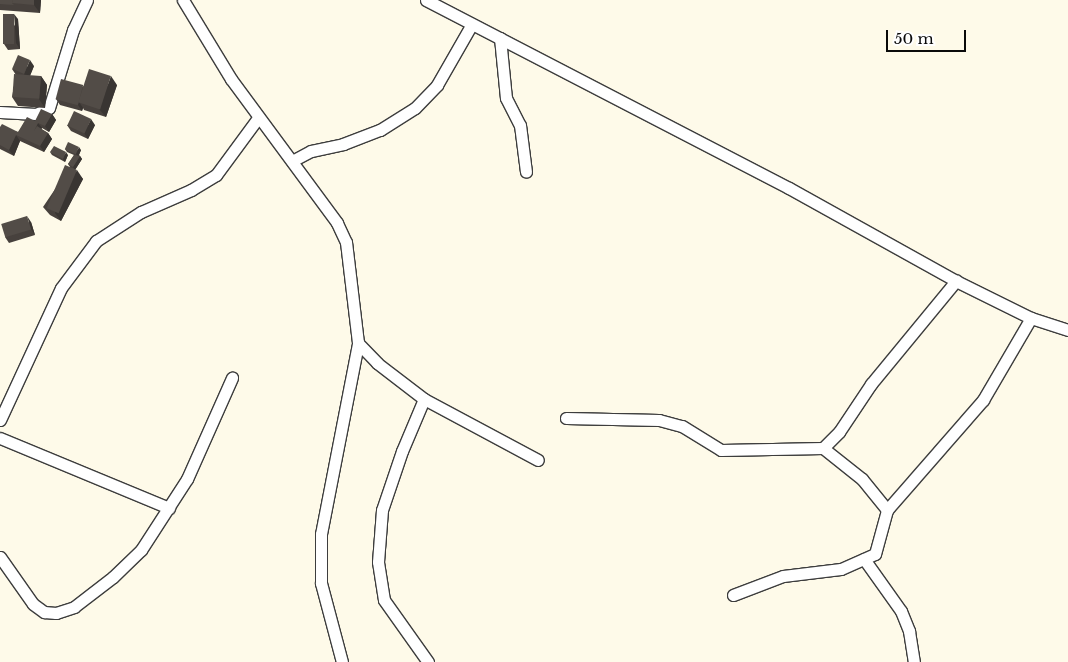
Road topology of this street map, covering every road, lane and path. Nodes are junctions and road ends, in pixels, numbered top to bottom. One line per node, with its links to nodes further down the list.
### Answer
1 (87, 0): 6 (street)
2 (183, 0): 7 (street)
3 (426, 0): 4 (street)
4 (472, 24): 5 (street); 8 (street)
5 (500, 38): 9 (street); 10 (street)
6 (0, 112)
7 (258, 118): 8 (street); 17 (street)
8 (292, 161): 13 (street)
9 (526, 172)
10 (956, 281): 11 (street); 19 (street)
11 (1031, 318): 12 (street); 22 (street)
12 (1068, 330)
13 (358, 343): 15 (street); 26 (street)
14 (232, 378): 21 (street)
15 (424, 399): 20 (street); 27 (street)
16 (566, 418): 19 (street)
17 (0, 420)
18 (0, 438): 21 (street)
19 (823, 448): 22 (street)
20 (538, 460)
21 (169, 508): 23 (street)
22 (887, 510): 24 (street)
23 (0, 557)
24 (864, 559): 25 (street); 28 (street)
25 (733, 595)
26 (342, 662)
27 (428, 662)
28 (914, 662)

